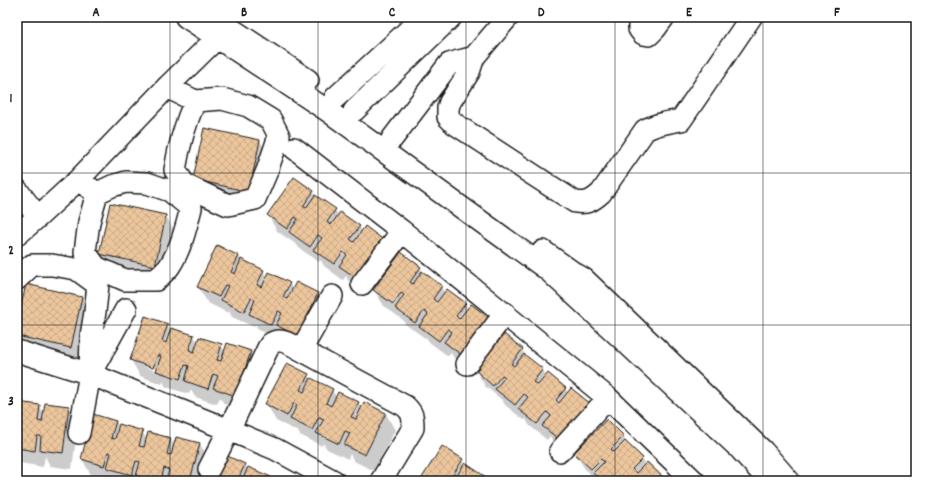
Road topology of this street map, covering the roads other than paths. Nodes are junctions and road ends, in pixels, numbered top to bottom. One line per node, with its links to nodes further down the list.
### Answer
1 (186, 17): 8 (street)
2 (423, 17): 11 (street)
3 (451, 17): 13 (street)
4 (508, 17): 9 (street)
5 (642, 17): 6 (street)
6 (664, 17)
7 (751, 17): 9 (street)
8 (219, 27): 10 (street); 11 (street); 39 (street)
9 (474, 57): 14 (street)
10 (167, 87): 12 (street); 16 (street)
11 (335, 98): 13 (street)
12 (194, 100): 12 (street)
13 (354, 112): 14 (street)
14 (392, 140): 40 (street)
15 (294, 148): 20 (street)
16 (78, 180): 18 (street); 19 (street)
17 (17, 190): 19 (street)
18 (97, 193): 18 (street)
19 (38, 217): 21 (street)
20 (402, 231): 23 (street); 26 (street)
21 (17, 235)
22 (17, 279): 30 (street)
23 (362, 284)
24 (332, 296): 27 (street)
25 (126, 309): 30 (street)
26 (505, 313): 29 (street); 31 (street)
27 (301, 350): 32 (street); 37 (street)
28 (17, 351): 30 (street)
29 (467, 364)
30 (90, 374): 32 (street); 33 (street)
31 (608, 398): 34 (street); 38 (street)
32 (229, 430): 35 (street); 36 (street)
33 (79, 433)
34 (560, 451)
35 (209, 469)
36 (334, 481)
37 (382, 481)
38 (694, 481)
39 (769, 481)
40 (789, 481)

